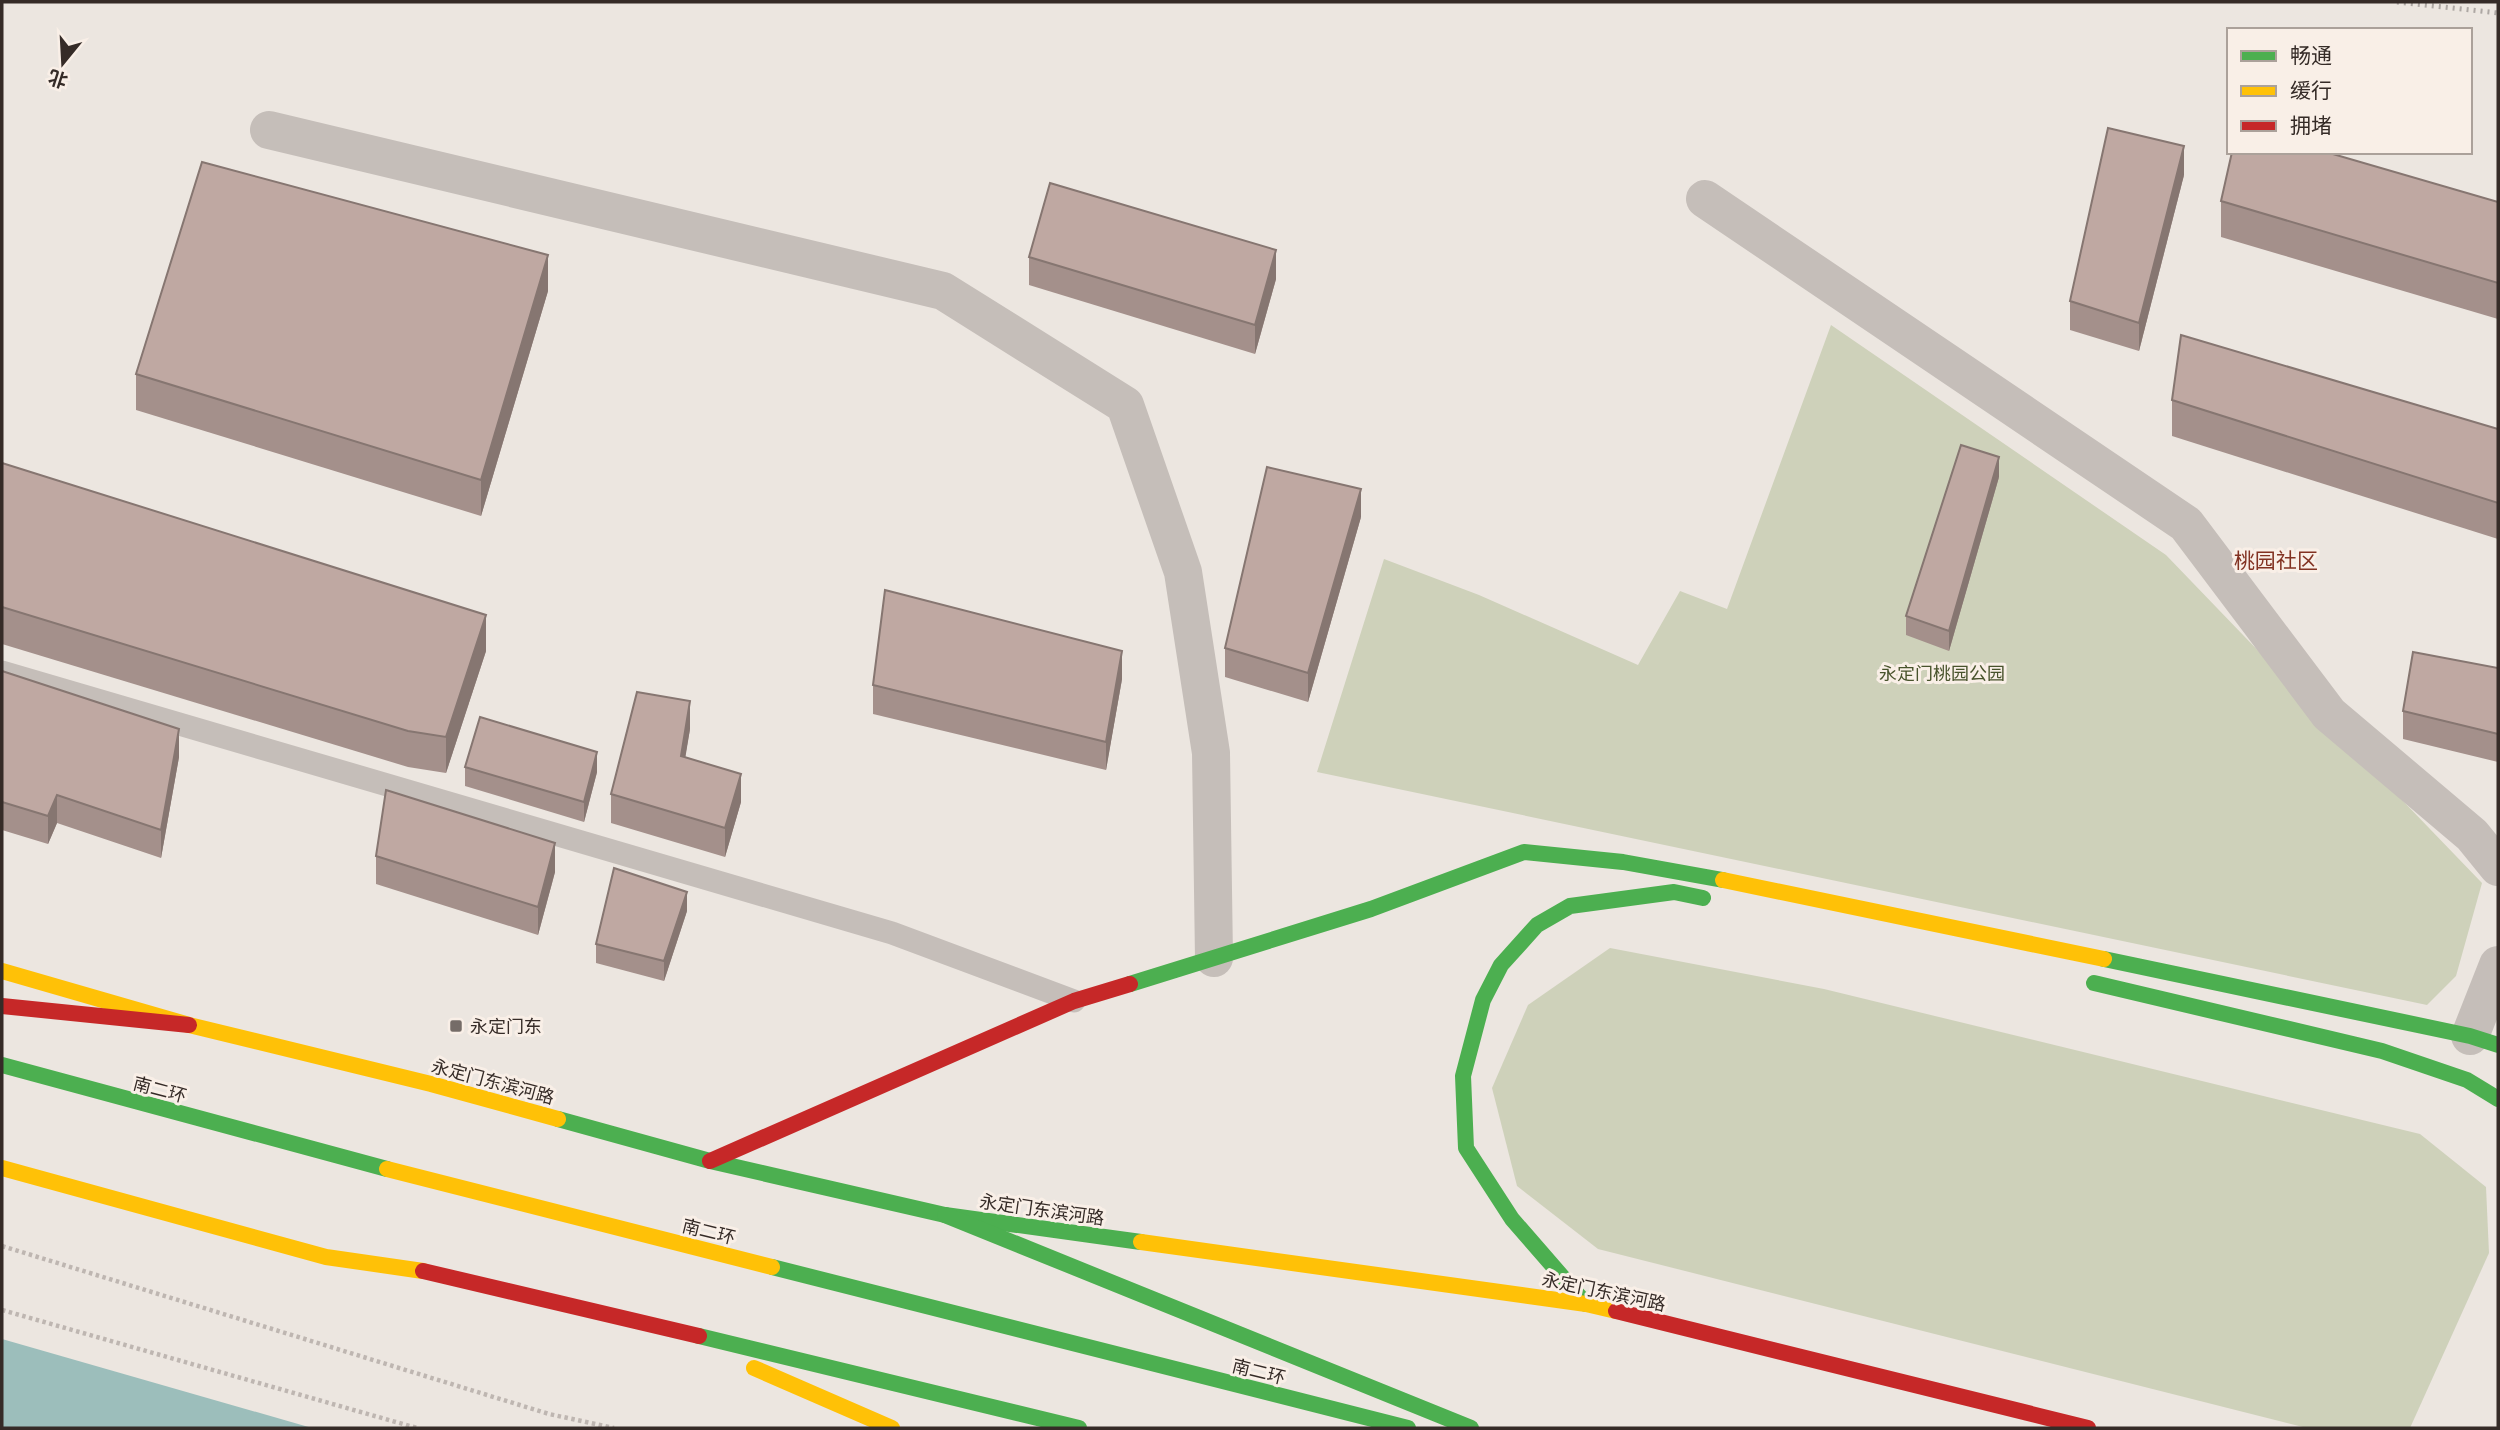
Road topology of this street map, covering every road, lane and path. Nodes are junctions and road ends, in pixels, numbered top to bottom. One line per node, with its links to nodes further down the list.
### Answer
1 (269, 130): 6 (street)
2 (1705, 199): 4 (street)
3 (2, 672): 10 (lane)
4 (2498, 867)
5 (1714, 900): 20 (main road)
6 (1214, 958): 10 (main road); 13 (main road)
7 (2498, 965): 13 (street)
8 (2, 971): 12 (main road, 永定门东滨河路)
9 (2075, 978): 15 (main road)
10 (1074, 1001): 16 (main road)
11 (2, 1006): 12 (main road)
12 (189, 1026): 16 (main road, 永定门东滨河路)
13 (2484, 1041)
14 (2, 1065): 27 (main road, 南二环)
15 (2498, 1099)
16 (710, 1161): 18 (main road, 永定门东滨河路)
17 (2, 1168): 22 (main road)
18 (945, 1214): 20 (main road, 永定门东滨河路); 28 (main road)
19 (2, 1246): 24 (path)
20 (1586, 1304): 29 (main road, 永定门东滨河路)
21 (2, 1310): 23 (path)
22 (673, 1331): 25 (main road); 26 (main road)
23 (417, 1428)
24 (614, 1428)
25 (892, 1428)
26 (1079, 1428)
27 (1408, 1428)
28 (1471, 1428)
29 (2088, 1428)

